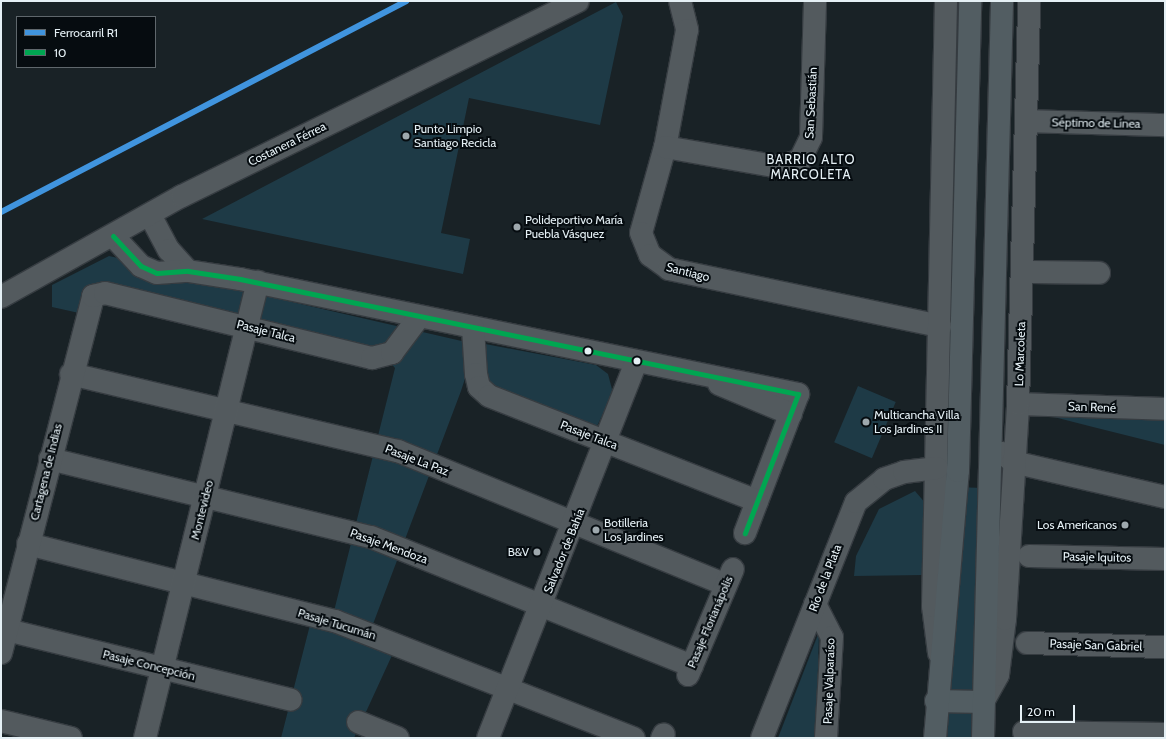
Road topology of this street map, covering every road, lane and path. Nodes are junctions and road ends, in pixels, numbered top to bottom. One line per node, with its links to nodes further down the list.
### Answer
1 (578, 1): 11 (street, Costanera Férrea)
2 (680, 1): 10 (street, Santiago)
3 (815, 1): 10 (street, San Sebastián)
4 (946, 1): 21 (street)
5 (970, 1): 49 (main road)
6 (1002, 1): 28 (main road, Lo Marcoleta)
7 (1029, 1): 8 (street, Lo Marcoleta)
8 (1027, 122): 9 (street, Séptimo de Línea); 14 (street, Lo Marcoleta)
9 (1165, 125)
10 (665, 147): 21 (street, Santiago)
11 (150, 215): 12 (street, Costanera Férrea); 13 (street)
12 (113, 236): 13 (street); 18 (street, Costanera Férrea)
13 (188, 271): 16 (street)
14 (1022, 272): 15 (street); 25 (street, Lo Marcoleta)
15 (1099, 273)
16 (258, 282): 19 (street); 20 (street, Montevideo)
17 (95, 294): 20 (street, Pasaje Talca); 24 (street, Cartagena de Indias)
18 (1, 297)
19 (419, 317): 20 (street, Pasaje Talca); 22 (street)
20 (248, 326): 27 (street, Montevideo)
21 (940, 326): 32 (street)
22 (473, 328): 23 (street); 29 (street, Pasaje Talca)
23 (636, 363): 29 (street, Salvador de Bahía); 35 (street)
24 (71, 374): 27 (street, Pasaje La Paz); 30 (street, Cartagena de Indias)
25 (1018, 404): 26 (street, San René); 31 (street, Lo Marcoleta)
26 (1165, 409)
27 (227, 411): 33 (street, Montevideo); 36 (street, Pasaje La Paz)
28 (990, 441): 31 (street); 55 (main road, Lo Marcoleta)
29 (606, 442): 35 (street, Pasaje Talca); 36 (street, Salvador de Bahía)
30 (50, 459): 33 (street, Pasaje Mendoza); 38 (street, Cartagena de Indias)
31 (1013, 462): 34 (street); 55 (street, Lo Marcoleta)
32 (937, 468): 43 (street, Río de la Plata); 49 (street)
33 (205, 497): 42 (street, Montevideo); 44 (street, Pasaje Mendoza)
34 (1165, 497)
35 (757, 501): 37 (street)
36 (576, 523): 41 (street, Pasaje La Paz); 44 (street, Salvador de Bahía)
37 (745, 533)
38 (28, 544): 42 (street, Pasaje Tucumán); 45 (street, Cartagena de Indias)
39 (1029, 556): 40 (street, Pasaje Iquitos)
40 (1165, 558)
41 (729, 577): 51 (street, Pasaje Florianápolis)
42 (184, 582): 50 (street, Montevideo); 52 (street, Pasaje Tucumán)
43 (815, 604): 65 (street, Río de la Plata); 66 (street, Pasaje Valparaíso)
44 (543, 606): 51 (street, Pasaje Mendoza); 52 (street, Salvador de Bahía)
45 (7, 630): 48 (street, Cartagena de Indias); 50 (street, Pasaje Concepción)
46 (1028, 643): 47 (street, Pasaje San Gabriel)
47 (1165, 648)
48 (1, 653)
49 (942, 666): 54 (main road)
50 (163, 668): 53 (street, Pasaje Concepción); 61 (street, Montevideo)
51 (690, 670)
52 (508, 688): 63 (street, Salvador de Bahía); 64 (street, Pasaje Tucumán)
53 (292, 700)
54 (936, 701): 55 (main road); 67 (main road)
55 (983, 702): 68 (main road, Lo Marcoleta)
56 (1, 721): 60 (street)
57 (358, 722): 62 (street)
58 (1024, 732): 59 (street)
59 (1165, 734)
60 (71, 738)
61 (145, 738)
62 (398, 738)
63 (488, 738)
64 (634, 738)
65 (762, 738)
66 (826, 738)
67 (935, 738)
68 (982, 738)

